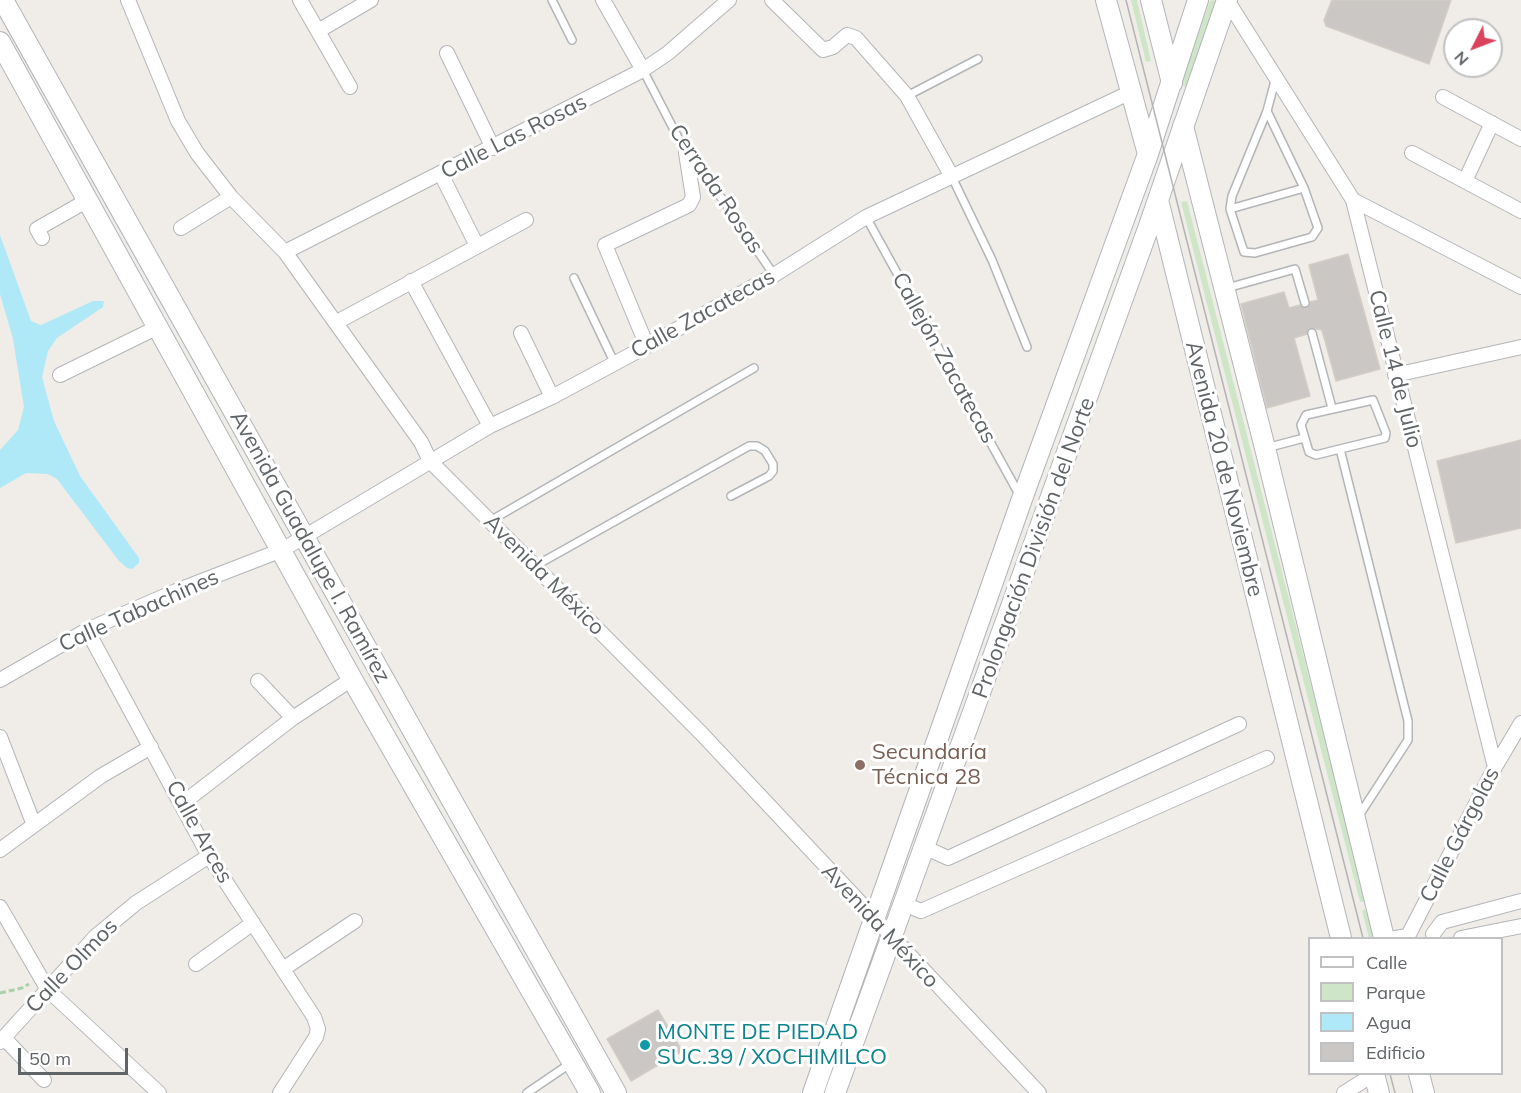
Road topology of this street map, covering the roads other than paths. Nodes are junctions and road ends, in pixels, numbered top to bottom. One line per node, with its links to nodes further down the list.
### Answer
1 (3, 0): 76 (main road, Avenida Guadalupe I. Ramírez)
2 (128, 0): 37 (street, Avenida México)
3 (300, 0): 13 (street)
4 (371, 0): 13 (street)
5 (552, 0): 14 (lane)
6 (603, 0): 18 (street)
7 (729, 0): 18 (street, Calle Las Rosas)
8 (772, 0): 23 (street)
9 (1106, 0): 22 (main road, Avenida 20 de Noviembre)
10 (1151, 0): 20 (main road, Avenida 20 de Noviembre)
11 (1198, 0): 20 (main road, Prolongación División del Norte)
12 (1227, 0): 19 (street, Calle 14 de Julio); 27 (main road, Prolongación División del Norte)
13 (318, 31): 21 (street)
14 (572, 40)
15 (0, 42): 38 (main road, Avenida Guadalupe I. Ramírez)
16 (447, 53): 29 (street)
17 (978, 60): 23 (lane)
18 (643, 70): 29 (street, Calle Las Rosas); 30 (lane, Cerrada Rosas)
19 (1276, 75): 25 (lane); 39 (street, Calle 14 de Julio)
20 (1172, 82): 27 (main road, Avenida 20 de Noviembre); 32 (main road, Prolongación División del Norte)
21 (350, 87)
22 (1131, 92): 32 (main road, Avenida 20 de Noviembre); 34 (street, Calle Zacatecas)
23 (907, 96): 34 (street)
24 (1443, 97): 26 (street)
25 (1267, 111): 36 (lane); 41 (lane)
26 (1492, 123): 28 (street); 35 (street)
27 (1183, 126): 40 (main road, Prolongación División del Norte); 53 (main road, Avenida 20 de Noviembre)
28 (1521, 139)
29 (493, 148): 33 (street, Calle Las Rosas)
30 (686, 153): 49 (lane, Cerrada Rosas); 59 (street)
31 (1412, 153): 35 (street)
32 (1148, 154): 40 (main road, Avenida 20 de Noviembre); 74 (main road, Prolongación División del Norte)
33 (441, 174): 47 (street); 48 (street, Calle Las Rosas)
34 (951, 175): 43 (street, Calle Zacatecas); 60 (lane)
35 (1465, 181): 42 (street)
36 (1304, 188): 41 (lane); 41 (lane)
37 (231, 197): 45 (street); 48 (street, Avenida México)
38 (88, 200): 46 (street); 56 (main road, Avenida Guadalupe I. Ramírez)
39 (1353, 200): 52 (street); 65 (street, Calle 14 de Julio)
40 (1158, 201): 93 (main road, Prolongación División del Norte); 104 (main road, Avenida 20 de Noviembre)
41 (1230, 209)
42 (1521, 211)
43 (866, 217): 49 (street, Calle Zacatecas); 74 (lane, Callejón Zacatecas)
44 (526, 220): 47 (street)
45 (181, 228)
46 (42, 238)
47 (476, 244): 51 (street)
48 (285, 252): 55 (street, Avenida México)
49 (774, 275): 59 (street, Calle Zacatecas)
50 (574, 278): 62 (lane)
51 (411, 281): 55 (street); 68 (street)
52 (1521, 286)
53 (1224, 289): 54 (lane); 70 (main road, Avenida 20 de Noviembre)
54 (1305, 303)
55 (337, 322): 72 (street, Avenida México)
56 (158, 327): 64 (street); 77 (main road, Avenida Guadalupe I. Ramírez)
57 (521, 333): 66 (street)
58 (1312, 333): 67 (lane)
59 (647, 346): 62 (street, Calle Zacatecas)
60 (1027, 347)
61 (1521, 347): 65 (street)
62 (615, 364): 66 (street, Calle Zacatecas)
63 (754, 368): 75 (lane)
64 (60, 375)
65 (1395, 375): 89 (street, Calle 14 de Julio)
66 (552, 397): 68 (street, Calle Zacatecas)
67 (1332, 408): 69 (lane); 71 (lane)
68 (490, 426): 72 (street, Calle Zacatecas)
69 (1304, 438): 70 (lane); 71 (lane)
70 (1264, 448): 91 (main road, Avenida 20 de Noviembre)
71 (1340, 449): 91 (lane)
72 (430, 461): 75 (street, Avenida México); 76 (street, Calle Zacatecas)
73 (731, 496): 78 (lane)
74 (1022, 499): 99 (main road, Prolongación División del Norte)
75 (490, 521): 78 (street, Avenida México)
76 (304, 538): 77 (street, Calle Zacatecas); 124 (main road, Avenida Guadalupe I. Ramírez)
77 (282, 550): 79 (street, Calle Tabachines); 80 (main road, Avenida Guadalupe I. Ramírez)
78 (535, 566): 99 (street, Avenida México)
79 (87, 630): 81 (street, Calle Tabachines); 87 (street, Calle Arces)
80 (352, 679): 83 (street); 114 (main road, Avenida Guadalupe I. Ramírez)
81 (0, 680)
82 (258, 681): 83 (street)
83 (293, 717): 90 (street)
84 (1521, 723): 89 (street, Calle Gárgolas)
85 (1239, 724): 93 (street)
86 (0, 737): 92 (street)
87 (151, 747): 90 (street, Calle Arces); 92 (street)
88 (1267, 758): 97 (street)
89 (1495, 767): 106 (street, Calle Gárgolas)
90 (183, 803): 95 (street, Calle Arces)
91 (1355, 821): 105 (main road, Avenida 20 de Noviembre)
92 (34, 825): 94 (street)
93 (926, 848): 97 (main road, Prolongación División del Norte)
94 (0, 850)
95 (209, 856): 101 (street, Calle Arces); 111 (street, Calle Olmos)
96 (1521, 901): 103 (street)
97 (904, 904): 108 (main road, Prolongación División del Norte)
98 (0, 907): 111 (street)
99 (873, 918): 108 (street, Avenida México); 113 (main road, Prolongación División del Norte)
100 (355, 921): 110 (street)
101 (253, 922): 109 (street); 110 (street, Calle Arces)
102 (1521, 926): 107 (street)
103 (1437, 936): 106 (street)
104 (1341, 937)
105 (1384, 937)
106 (1402, 937)
107 (1470, 937)
108 (892, 938): 115 (main road, Prolongación División del Norte); 128 (street, Avenida México)
109 (196, 964)
110 (283, 969): 121 (street, Calle Arces)
111 (48, 990): 112 (street, Calle Olmos); 120 (street)
112 (2, 1040): 119 (street)
113 (833, 1040): 115 (street); 125 (main road, Prolongación División del Norte)
114 (573, 1062): 122 (lane); 123 (main road, Avenida Guadalupe I. Ramírez)
115 (843, 1072): 126 (main road, Prolongación División del Norte); 127 (street)
116 (1372, 1075): 129 (street)
117 (1374, 1075): 130 (main road)
118 (1419, 1075): 131 (main road)
119 (44, 1080)
120 (159, 1093)
121 (280, 1093)
122 (527, 1093)
123 (591, 1093)
124 (616, 1093)
125 (813, 1093)
126 (835, 1093)
127 (847, 1093)
128 (1039, 1093)
129 (1344, 1093)
130 (1379, 1093)
131 (1424, 1093)

